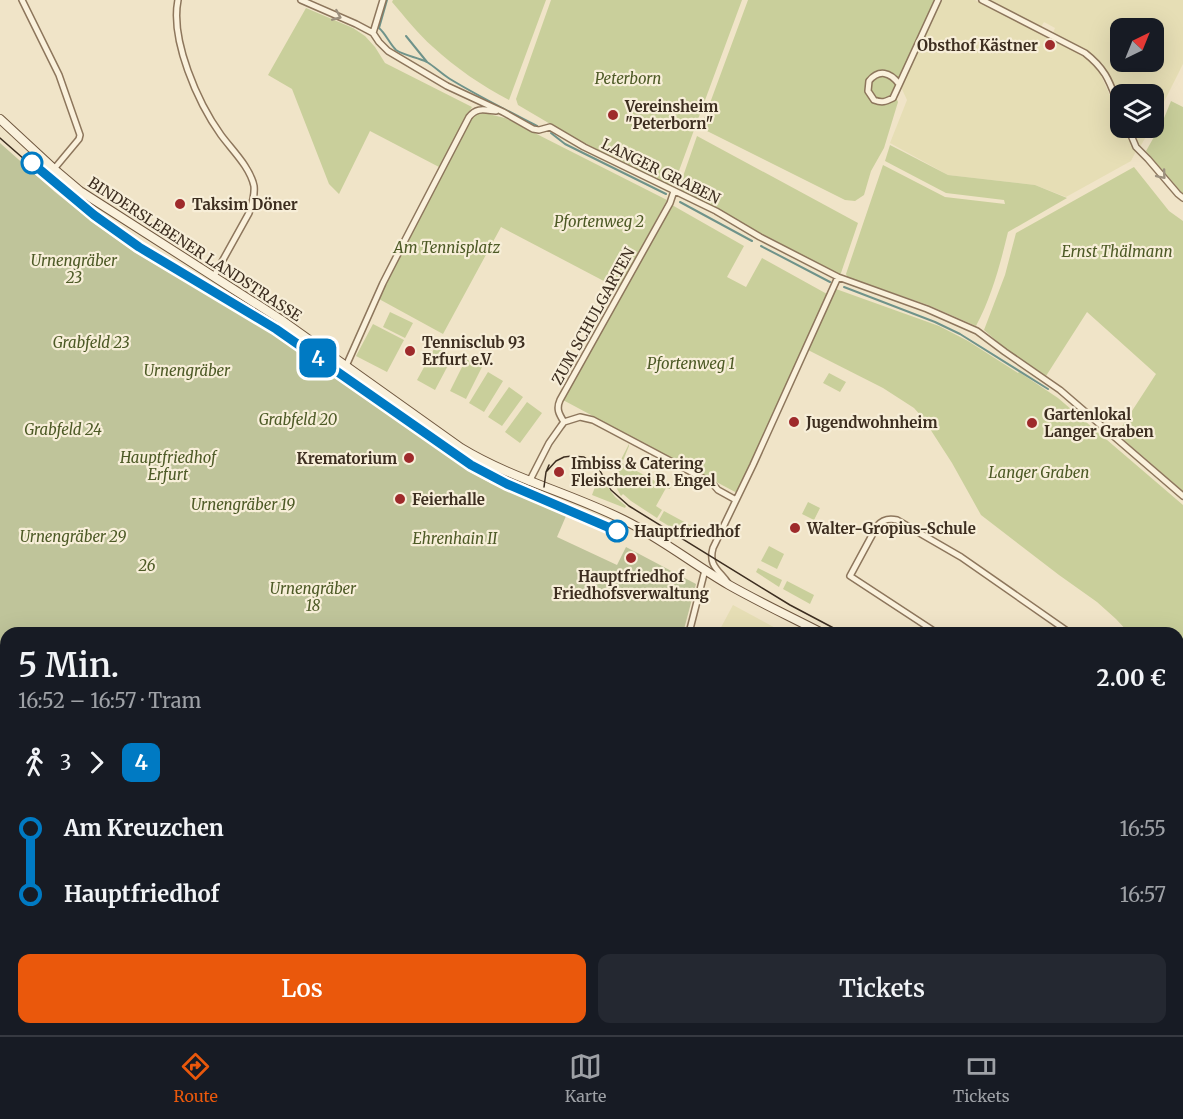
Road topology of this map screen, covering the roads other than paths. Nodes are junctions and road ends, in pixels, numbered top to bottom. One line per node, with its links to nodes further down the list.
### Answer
1 (22, 0): 13 (street)
2 (178, 0): 16 (street)
3 (301, 0): 7 (street, LANGER GRABEN, one-way to 7)
4 (383, 0): 7 (street)
5 (938, 0): 8 (street)
6 (982, 0): 9 (street)
7 (373, 33): 10 (street, LANGER GRABEN)
8 (899, 84): 8 (street)
9 (1110, 84)
10 (503, 112): 14 (street, LANGER GRABEN); 18 (street)
11 (0, 119): 13 (main road, BINDERSLEBENER LANDSTRASSE)
12 (1132, 138): 15 (street, one-way to 15)
13 (54, 169): 16 (main road, BINDERSLEBENER LANDSTRASSE)
14 (674, 191): 17 (street, LANGER GRABEN); 19 (street, ZUM SCHULGARTEN)
15 (1183, 198)
16 (214, 276): 18 (main road, BINDERSLEBENER LANDSTRASSE)
17 (838, 277): 21 (street, LANGER GRABEN); 22 (street)
18 (346, 366): 20 (main road, BINDERSLEBENER LANDSTRASSE)
19 (564, 422): 20 (street); 22 (street)
20 (529, 482): 23 (main road, BINDERSLEBENER LANDSTRASSE)
21 (1183, 496)
22 (736, 500): 24 (street)
23 (705, 570): 24 (main road, BINDERSLEBENER LANDSTRASSE); 25 (street)
24 (729, 584): 26 (main road, BINDERSLEBENER LANDSTRASSE)
25 (691, 627)
26 (811, 627)
27 (928, 627): 28 (street)
28 (1061, 627)

